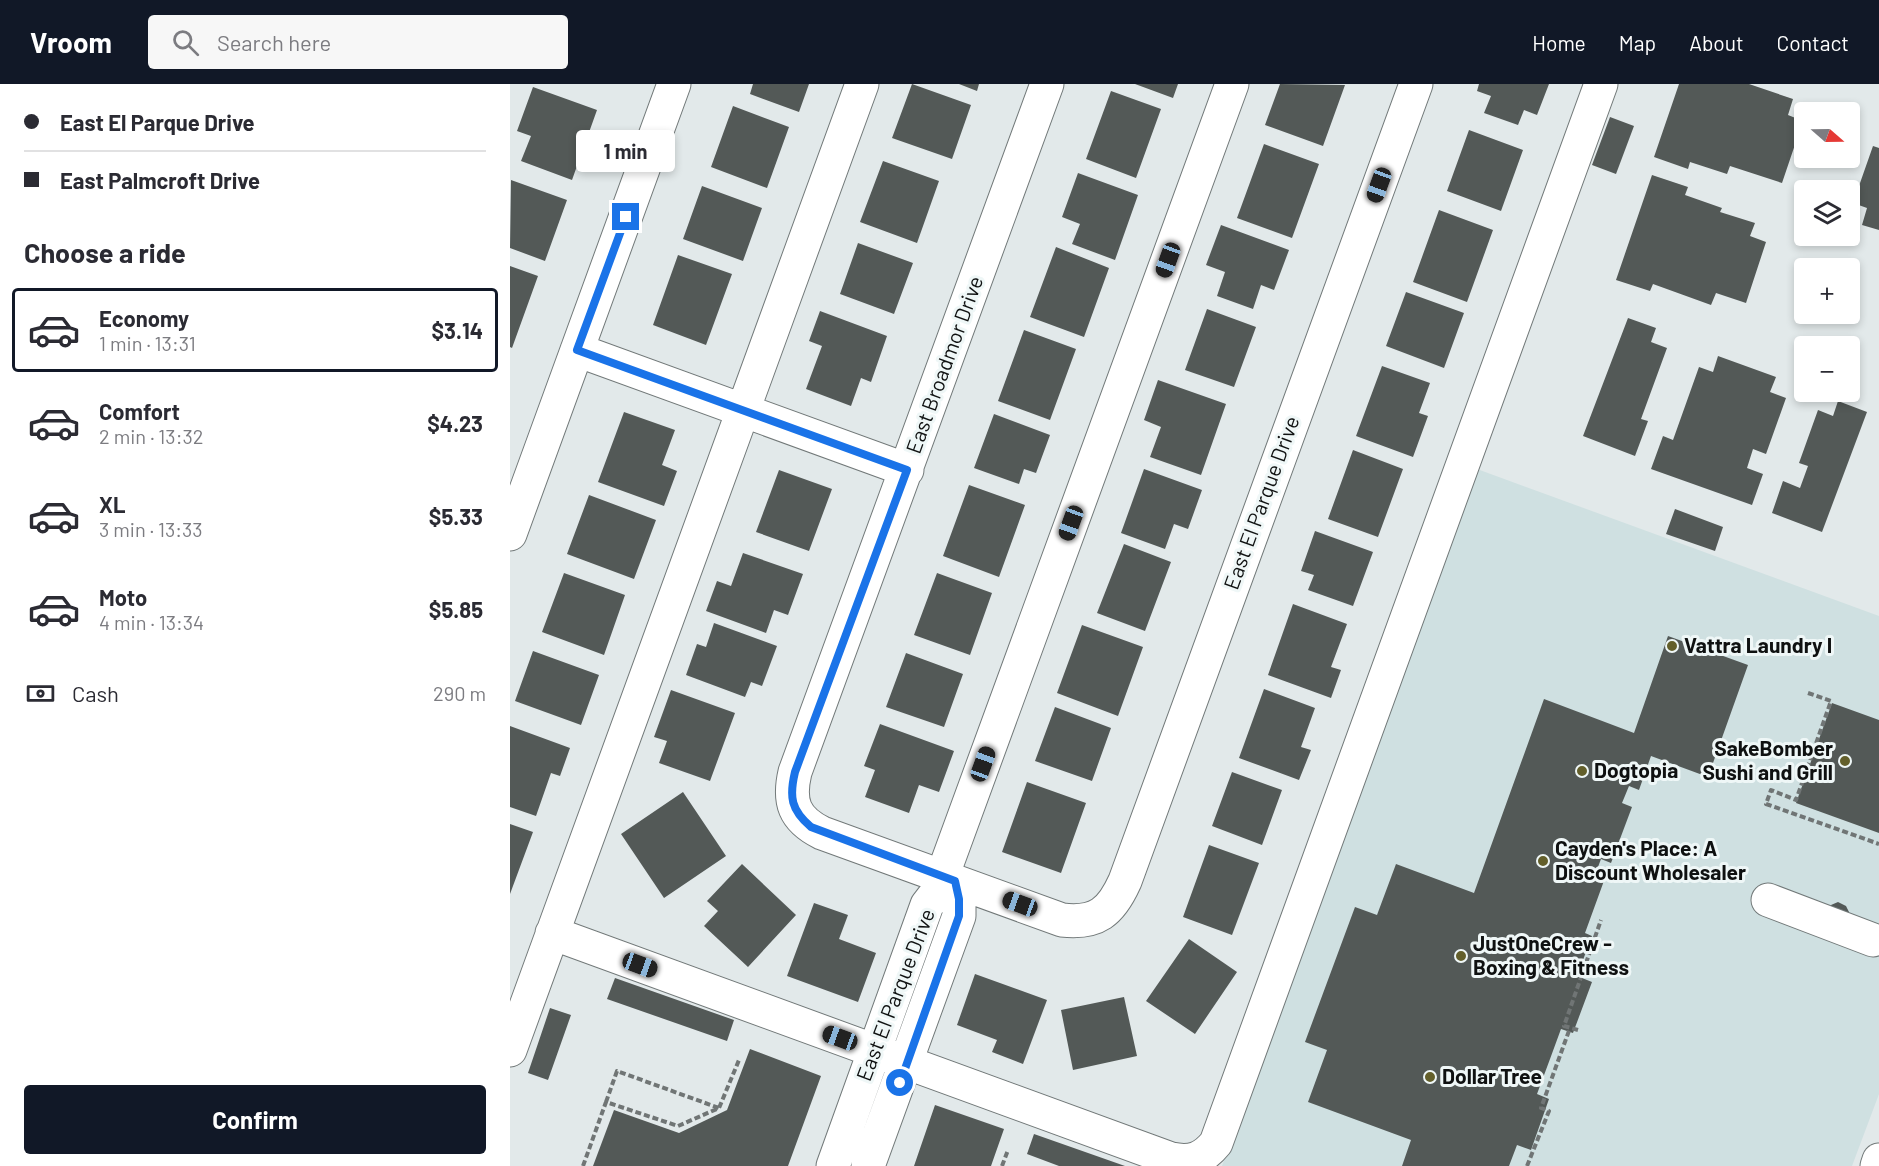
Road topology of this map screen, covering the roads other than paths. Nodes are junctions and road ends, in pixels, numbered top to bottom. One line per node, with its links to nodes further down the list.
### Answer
1 (674, 84): 7 (street)
2 (862, 84): 8 (street)
3 (1047, 84): 9 (street, East Broadmor Drive)
4 (1232, 84): 11 (street)
5 (1416, 84): 13 (street, East El Parque Drive)
6 (1601, 84): 18 (street)
7 (577, 350): 8 (street); 10 (street)
8 (743, 410): 9 (street); 14 (street)
9 (907, 470): 11 (street, East Broadmor Drive)
10 (510, 534)
11 (949, 879): 13 (street, East Broadmor Drive); 17 (street, East El Parque Drive); 18 (street, East El Parque Drive)
12 (1768, 900): 15 (street)
13 (1100, 915)
14 (552, 933): 16 (street); 17 (street)
15 (1873, 939)
16 (510, 1050)
17 (875, 1050): 18 (street); 20 (street, East El Parque Drive)
18 (907, 1062): 21 (street, East El Parque Drive)
19 (1879, 1160): 22 (street)
20 (832, 1166)
21 (868, 1166)
22 (1877, 1166)

